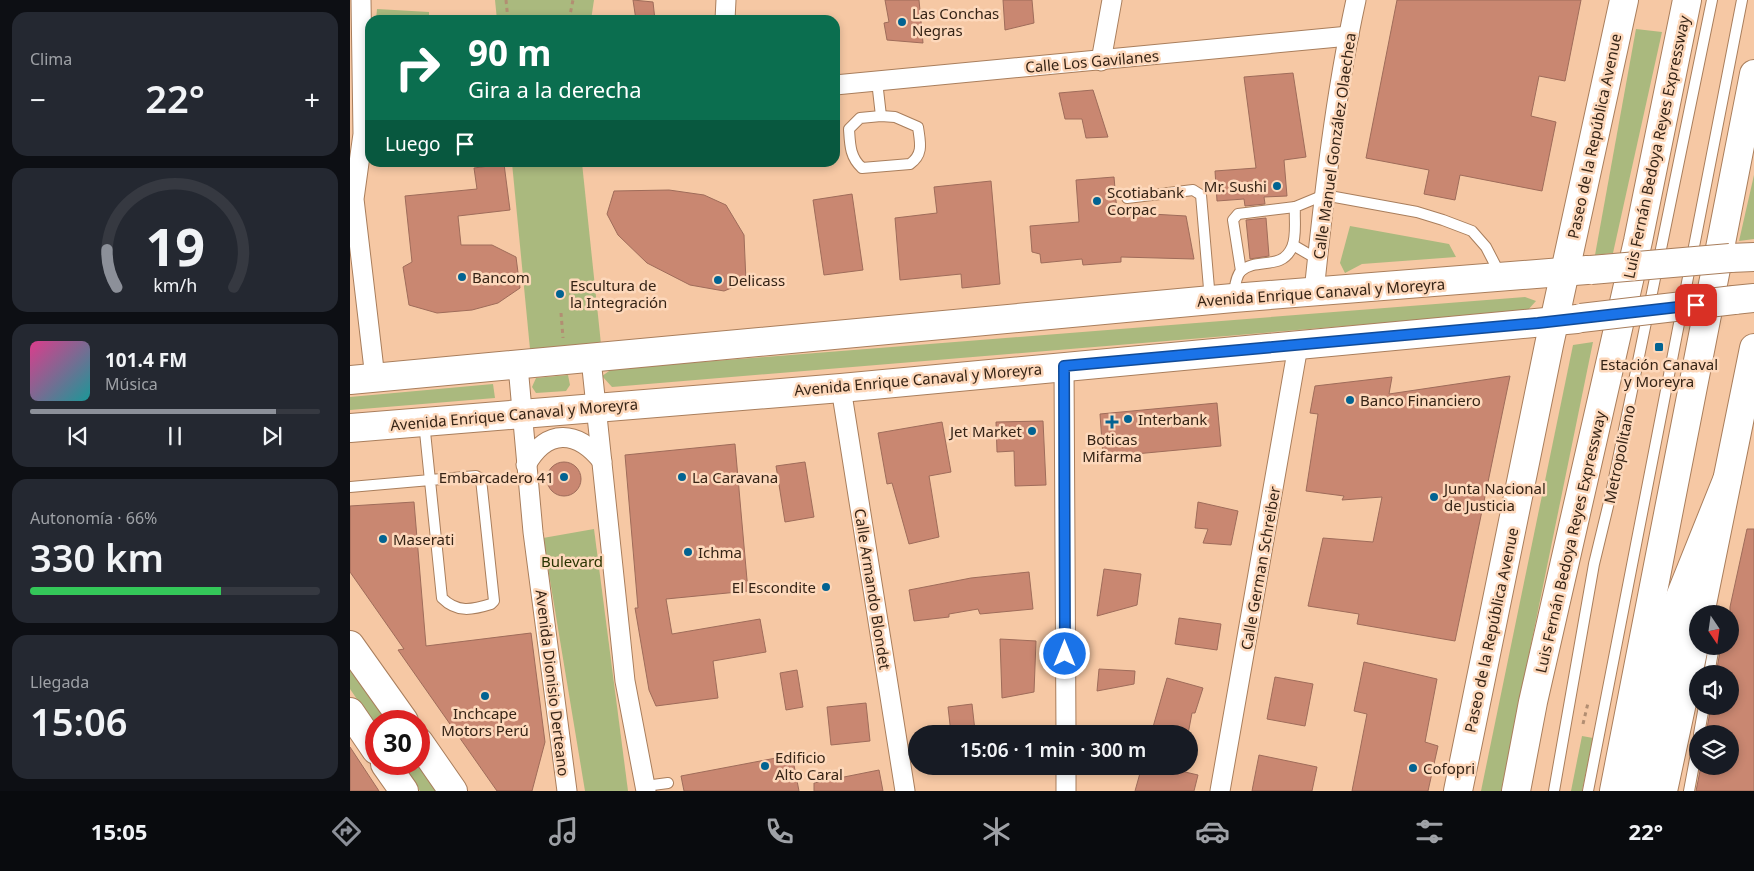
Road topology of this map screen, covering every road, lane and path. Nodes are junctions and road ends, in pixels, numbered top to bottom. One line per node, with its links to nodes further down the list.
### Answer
1 (361, 0): 15 (street)
2 (506, 0): 11 (path)
3 (574, 0): 12 (path)
4 (726, 0): 13 (street)
5 (1112, 0): 16 (street)
6 (1356, 0): 14 (street, Calle Manuel González Olaechea)
7 (1624, 0): 31 (main road, Paseo de la República Avenue)
8 (1687, 0): 73 (main road, Luis Fernán Bedoya Reyes Expressway)
9 (1712, 0): 74 (lane, Metropolitano)
10 (1742, 0): 75 (lane)
11 (508, 15)
12 (570, 15)
13 (725, 15)
14 (1349, 36): 16 (street, Calle Los Gavilanes); 23 (street, Calle Manuel González Olaechea)
15 (355, 58): 21 (street)
16 (1100, 61): 18 (street, Calle Los Gavilanes)
17 (1754, 74): 76 (main road)
18 (877, 81): 19 (street, Calle Los Gavilanes); 20 (lane)
19 (840, 85)
20 (881, 116): 20 (lane)
21 (365, 127)
22 (365, 138): 24 (street)
23 (1324, 195): 26 (lane); 29 (street, Calle Manuel González Olaechea); 32 (lane)
24 (352, 197): 42 (street)
25 (1127, 198): 34 (lane)
26 (1295, 208): 27 (lane); 30 (lane)
27 (1293, 246): 29 (lane); 30 (lane)
28 (1742, 257): 31 (main road, Avenida Enrique Canaval y Moreyra, bridge)
29 (1317, 259): 33 (street, Calle Manuel González Olaechea)
30 (1242, 271): 34 (lane)
31 (1564, 272): 32 (main road, Avenida Enrique Canaval y Moreyra); 36 (main road, Paseo de la República Avenue)
32 (1502, 278): 33 (main road, Avenida Enrique Canaval y Moreyra)
33 (1314, 292): 34 (main road, Avenida Enrique Canaval y Moreyra)
34 (1222, 299): 39 (main road, Avenida Enrique Canaval y Moreyra)
35 (1744, 299): 36 (main road, Avenida Enrique Canaval y Moreyra, bridge)
36 (1554, 322): 37 (main road, Avenida Enrique Canaval y Moreyra); 72 (main road, Paseo de la República Avenue)
37 (1298, 346): 41 (main road, Avenida Enrique Canaval y Moreyra); 71 (street, Calle German Schreiber)
38 (1754, 348): 51 (main road)
39 (590, 359): 40 (main road, Avenida Enrique Canaval y Moreyra); 44 (street)
40 (518, 366): 42 (main road, Avenida Enrique Canaval y Moreyra); 45 (street, Avenida Dionisio Derteano)
41 (1064, 366): 43 (main road, Avenida Enrique Canaval y Moreyra); 58 (street)
42 (362, 379)
43 (841, 388): 44 (main road, Avenida Enrique Canaval y Moreyra); 69 (street, Calle Armando Blondet)
44 (596, 407): 45 (main road, Avenida Enrique Canaval y Moreyra); 48 (street)
45 (522, 414): 46 (main road, Avenida Enrique Canaval y Moreyra); 49 (street, Avenida Dionisio Derteano)
46 (424, 421): 47 (main road, Avenida Enrique Canaval y Moreyra); 50 (lane)
47 (350, 428)
48 (602, 461): 49 (street); 65 (street)
49 (526, 465): 68 (street, Avenida Dionisio Derteano)
50 (430, 480): 50 (lane); 52 (lane)
51 (1727, 480): 53 (main road); 77 (main road)
52 (350, 487)
53 (1702, 605)
54 (350, 645): 56 (main road)
55 (1692, 655): 78 (main road)
56 (396, 710)
57 (350, 712): 59 (main road)
58 (1066, 725)
59 (365, 734)
60 (430, 758): 67 (main road)
61 (393, 775): 66 (main road)
62 (1066, 775): 70 (street)
63 (1692, 775): 79 (lane)
64 (668, 783): 65 (lane)
65 (645, 789)
66 (404, 791)
67 (453, 791)
68 (567, 791)
69 (904, 791)
70 (1066, 791)
71 (1220, 791)
72 (1458, 791)
73 (1516, 791)
74 (1554, 791)
75 (1588, 791)
76 (1614, 791)
77 (1637, 791)
78 (1663, 791)
79 (1689, 791)

